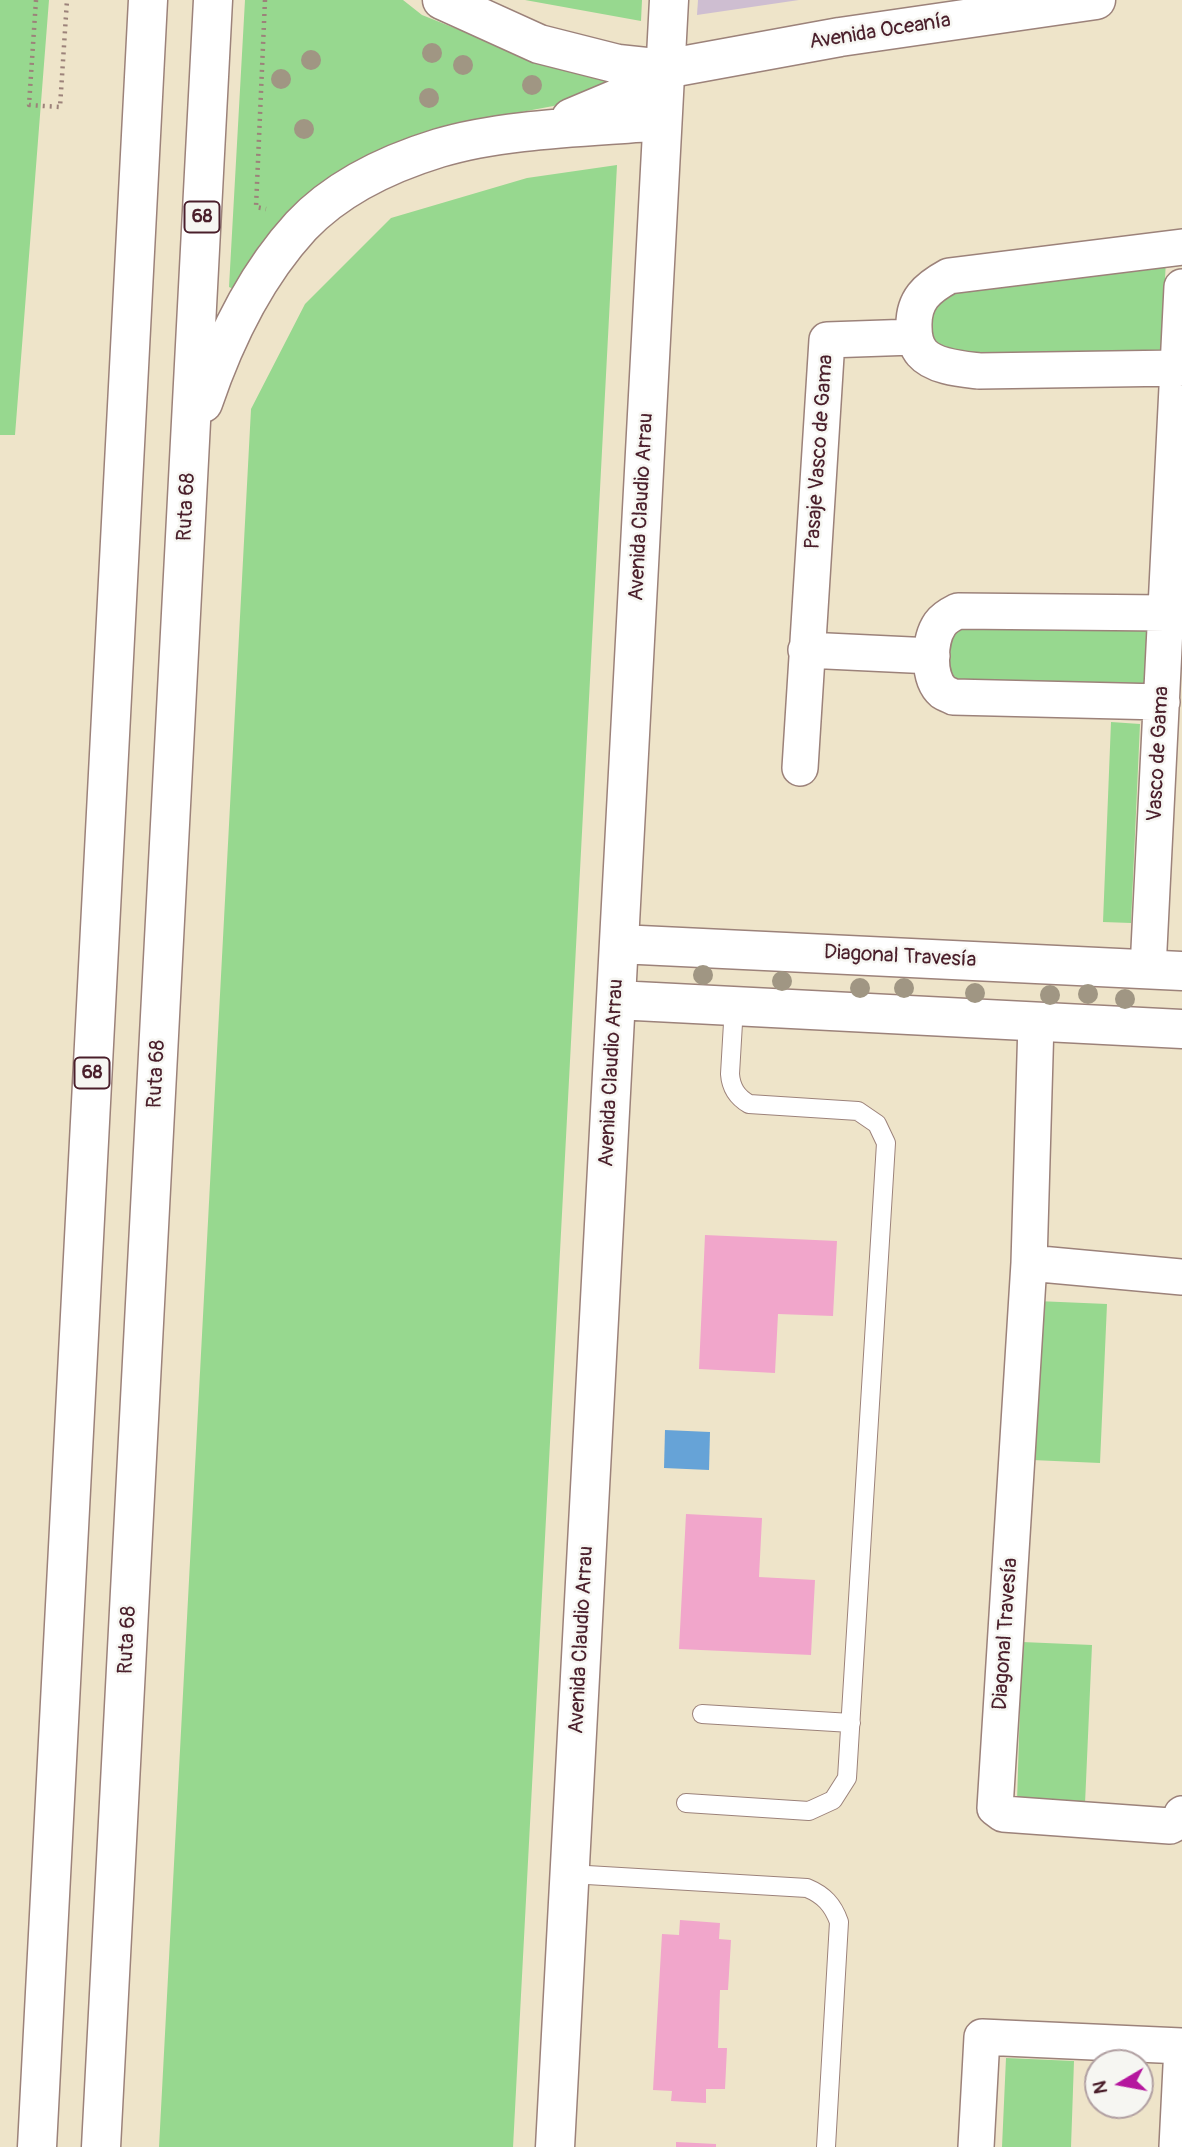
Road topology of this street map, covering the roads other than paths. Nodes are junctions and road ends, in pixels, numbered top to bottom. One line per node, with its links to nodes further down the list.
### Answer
1 (148, 0): 32 (main road, 68)
2 (213, 0): 13 (main road, Ruta 68 / 68)
3 (442, 0): 6 (main road)
4 (669, 0): 6 (main road, Avenida Claudio Arrau)
5 (1096, 0): 6 (main road, Avenida Oceanía)
6 (665, 69): 7 (main road, Avenida Claudio Arrau); 8 (main road)
7 (662, 121): 8 (main road); 19 (main road, Avenida Claudio Arrau)
8 (521, 134): 13 (main road)
9 (1182, 247): 11 (street)
10 (1182, 287): 12 (street, Vasco de Gama)
11 (914, 337): 12 (street); 15 (street, Pasaje Vasco de Gama)
12 (1178, 368): 14 (street, Vasco de Gama)
13 (191, 434): 33 (main road, Ruta 68 / 68)
14 (1166, 613): 16 (street); 17 (street, Vasco de Gama)
15 (806, 650): 16 (street); 18 (street, Pasaje Vasco de Gama)
16 (932, 656): 17 (street)
17 (1162, 702): 20 (street, Vasco de Gama)
18 (800, 768)
19 (619, 944): 20 (main road, Diagonal Travesía); 21 (main road, Avenida Claudio Arrau)
20 (1165, 970)
21 (616, 1000): 22 (main road); 31 (main road, Avenida Claudio Arrau)
22 (734, 1006): 23 (main road); 28 (lane)
23 (1036, 1022): 24 (main road); 25 (street, Diagonal Travesía)
24 (1182, 1029)
25 (1029, 1263): 26 (street); 30 (street, Diagonal Travesía)
26 (1182, 1278)
27 (702, 1714): 28 (lane)
28 (850, 1723): 29 (lane)
29 (686, 1803)
30 (1182, 1814)
31 (570, 1874): 34 (main road, Avenida Claudio Arrau); 35 (lane)
32 (37, 2147)
33 (102, 2147)
34 (555, 2147)
35 (826, 2147)
36 (976, 2147): 37 (street)
37 (1177, 2147)

